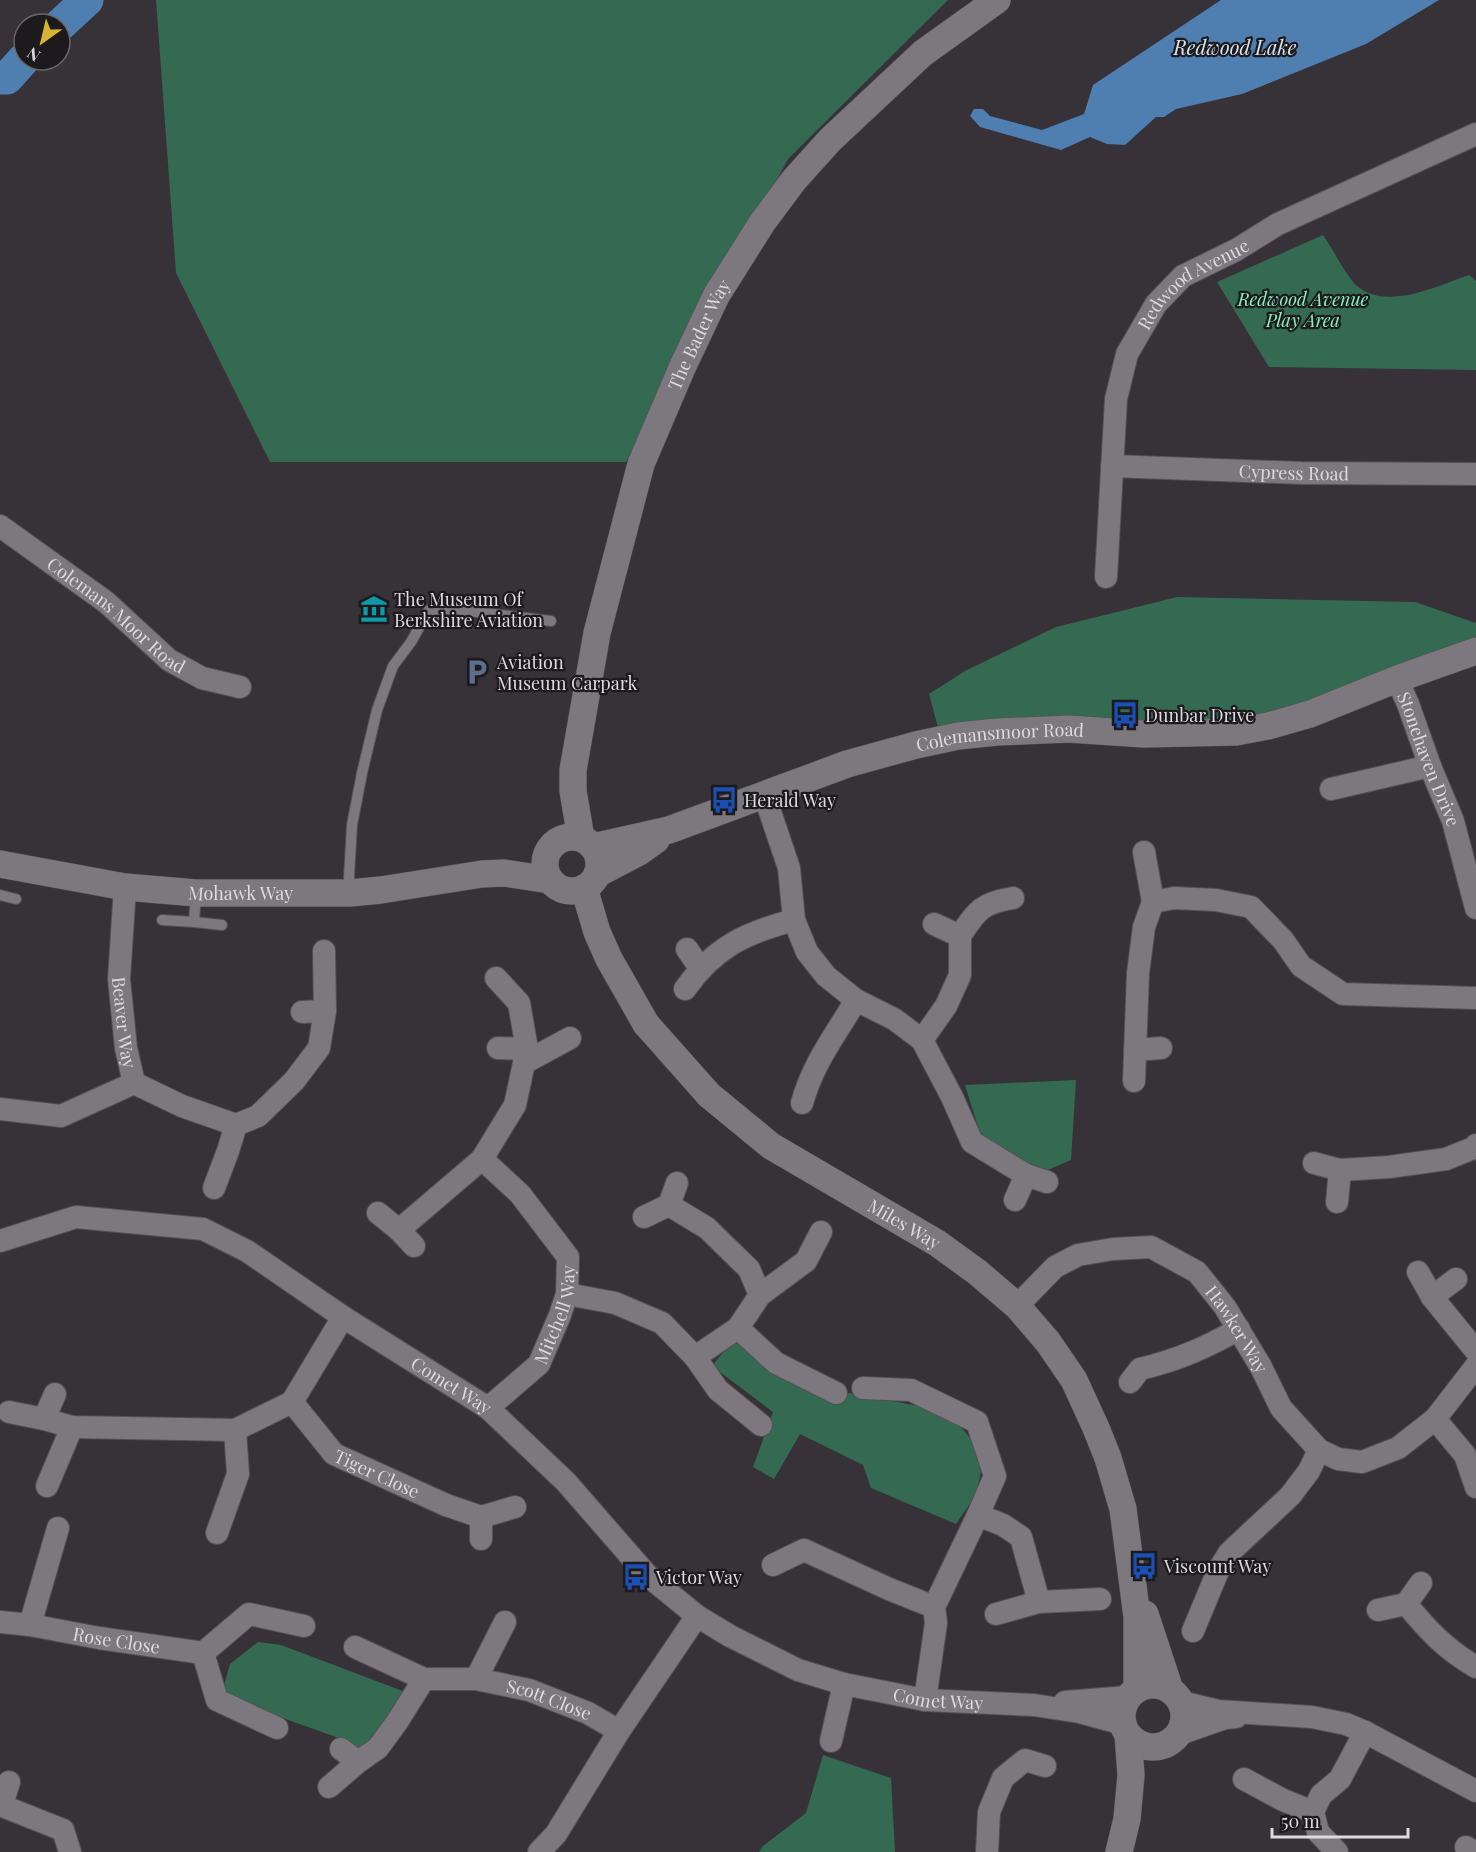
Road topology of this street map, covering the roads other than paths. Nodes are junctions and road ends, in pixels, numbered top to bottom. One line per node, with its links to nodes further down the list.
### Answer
1 (997, 0): 15 (street, The Bader Way)
2 (1476, 134): 3 (street, Redwood Avenue)
3 (1112, 466): 4 (street, Cypress Road); 6 (street, Redwood Avenue)
4 (1476, 474)
5 (0, 526): 10 (street, Colemans Moor Road)
6 (1106, 577)
7 (551, 621): 22 (lane)
8 (1476, 651): 9 (street, Colemansmoor Road)
9 (1396, 679): 11 (street, Stonehaven Drive); 13 (street, Colemansmoor Road)
10 (240, 687)
11 (1430, 766): 12 (street); 27 (street, Stonehaven Drive)
12 (1331, 789)
13 (764, 794): 14 (street, Colemansmoor Road); 29 (street)
14 (669, 830): 15 (street, Colemansmoor Road); 19 (street, Colemansmoor Road)
15 (570, 844): 18 (street, Mohawk Way); 19 (street); 19 (street)
16 (1144, 852): 26 (street)
17 (0, 864): 20 (street, Mohawk Way)
18 (482, 874): 19 (street, Mohawk Way); 22 (street, Mohawk Way)
19 (573, 882): 74 (street, Miles Way)
20 (125, 887): 21 (street, Mohawk Way); 50 (street, Beaver Way)
21 (196, 893): 22 (street, Mohawk Way); 30 (lane)
22 (350, 893)
23 (0, 895): 25 (lane)
24 (1013, 898): 33 (street)
25 (16, 899)
26 (1153, 902): 39 (street); 47 (street)
27 (1476, 908)
28 (162, 920): 30 (lane)
29 (794, 920): 36 (street); 40 (street)
30 (195, 922): 32 (lane)
31 (934, 924): 33 (street)
32 (222, 925)
33 (960, 936): 44 (street)
34 (687, 949): 36 (street)
35 (324, 951): 41 (street)
36 (700, 968): 38 (street)
37 (496, 978): 48 (street)
38 (685, 989)
39 (1476, 998)
40 (856, 1000): 44 (street); 51 (street)
41 (325, 1011): 42 (street); 53 (street)
42 (302, 1012)
43 (570, 1038): 48 (street)
44 (922, 1040): 60 (street)
45 (498, 1048): 48 (street)
46 (1161, 1048): 47 (street)
47 (1135, 1050): 49 (street)
48 (526, 1056): 55 (street)
49 (1134, 1081)
50 (134, 1083): 52 (street); 53 (street, Beaver Way)
51 (802, 1103)
52 (0, 1109)
53 (236, 1125): 59 (street)
54 (1476, 1146): 57 (street)
55 (482, 1159): 65 (street); 71 (street, Mitchell Way)
56 (1314, 1163): 57 (street)
57 (1340, 1170): 61 (street)
58 (677, 1183): 62 (street)
59 (214, 1188)
60 (1015, 1200)
61 (1337, 1202)
62 (669, 1205): 64 (street); 72 (street)
63 (378, 1213): 65 (street)
64 (644, 1217)
65 (399, 1230): 68 (street)
66 (820, 1232): 72 (street)
67 (0, 1241): 75 (street, Comet Way)
68 (414, 1246)
69 (1418, 1272): 73 (street)
70 (1456, 1279): 73 (street)
71 (567, 1294): 79 (street); 86 (street, Mitchell Way)
72 (760, 1295): 76 (street)
73 (1432, 1297): 78 (street)
74 (1017, 1306): 77 (street, Hawker Way); 100 (street, Miles Way)
75 (343, 1317): 85 (street); 86 (street, Comet Way)
76 (738, 1328): 79 (street); 84 (street)
77 (1239, 1329): 81 (street); 93 (street, Hawker Way)
78 (1476, 1351)
79 (695, 1357): 90 (street)
80 (1476, 1366): 89 (street, Hawker Way)
81 (1134, 1370)
82 (863, 1388): 97 (street)
83 (55, 1394): 88 (street)
84 (836, 1394)
85 (291, 1402): 92 (street); 96 (street, Tiger Close)
86 (488, 1408): 109 (street, Comet Way)
87 (9, 1412): 88 (street)
88 (44, 1419): 91 (street)
89 (1435, 1419): 93 (street, Hawker Way); 95 (street)
90 (761, 1425)
91 (72, 1427): 92 (street); 94 (street)
92 (235, 1430): 99 (street)
93 (1319, 1450): 114 (street)
94 (47, 1486)
95 (1476, 1487)
96 (515, 1507)
97 (978, 1515): 104 (street); 106 (street)
98 (58, 1528): 112 (street)
99 (217, 1533)
100 (1128, 1543): 121 (street, Miles Way); 122 (street, Miles Way)
101 (773, 1565): 106 (street)
102 (1421, 1583): 105 (street)
103 (1100, 1599): 104 (street)
104 (1039, 1602): 108 (street)
105 (1406, 1604): 107 (street); 117 (street)
106 (934, 1607): 123 (street)
107 (1378, 1610)
108 (996, 1614)
109 (697, 1616): 120 (street, Comet Way); 128 (street)
110 (0, 1622): 112 (street, Rose Close)
111 (505, 1622): 119 (street)
112 (30, 1624): 116 (street, Rose Close)
113 (304, 1626): 116 (street)
114 (1193, 1631)
115 (356, 1647): 118 (street, Scott Close)
116 (204, 1653): 126 (street)
117 (1476, 1667)
118 (424, 1679): 119 (street, Scott Close); 135 (street)
119 (476, 1679): 128 (street, Scott Close)
120 (844, 1684): 123 (street, Comet Way); 131 (street)
121 (1132, 1693): 122 (street); 124 (street, Comet Way); 127 (street, Miles Way)
122 (1175, 1696): 125 (street); 130 (street, Miles Way)
123 (925, 1700): 124 (street, Comet Way)
124 (1034, 1705): 127 (street, Comet Way)
125 (1267, 1714): 129 (street); 130 (street)
126 (277, 1728)
127 (1125, 1730): 130 (street); 139 (street, Miles Way)
128 (619, 1731): 141 (street)
129 (1365, 1732): 136 (street); 138 (street)
130 (1170, 1740): 139 (street)
131 (831, 1741)
132 (1045, 1766): 142 (street)
133 (1244, 1779): 138 (street)
134 (9, 1782): 137 (street)
135 (329, 1787)
136 (1476, 1791)
137 (1, 1805): 140 (street)
138 (1313, 1812): 144 (street)
139 (1127, 1819): 143 (street)
140 (70, 1852)
141 (539, 1852)
142 (987, 1852)
143 (1119, 1852)
144 (1337, 1852)

